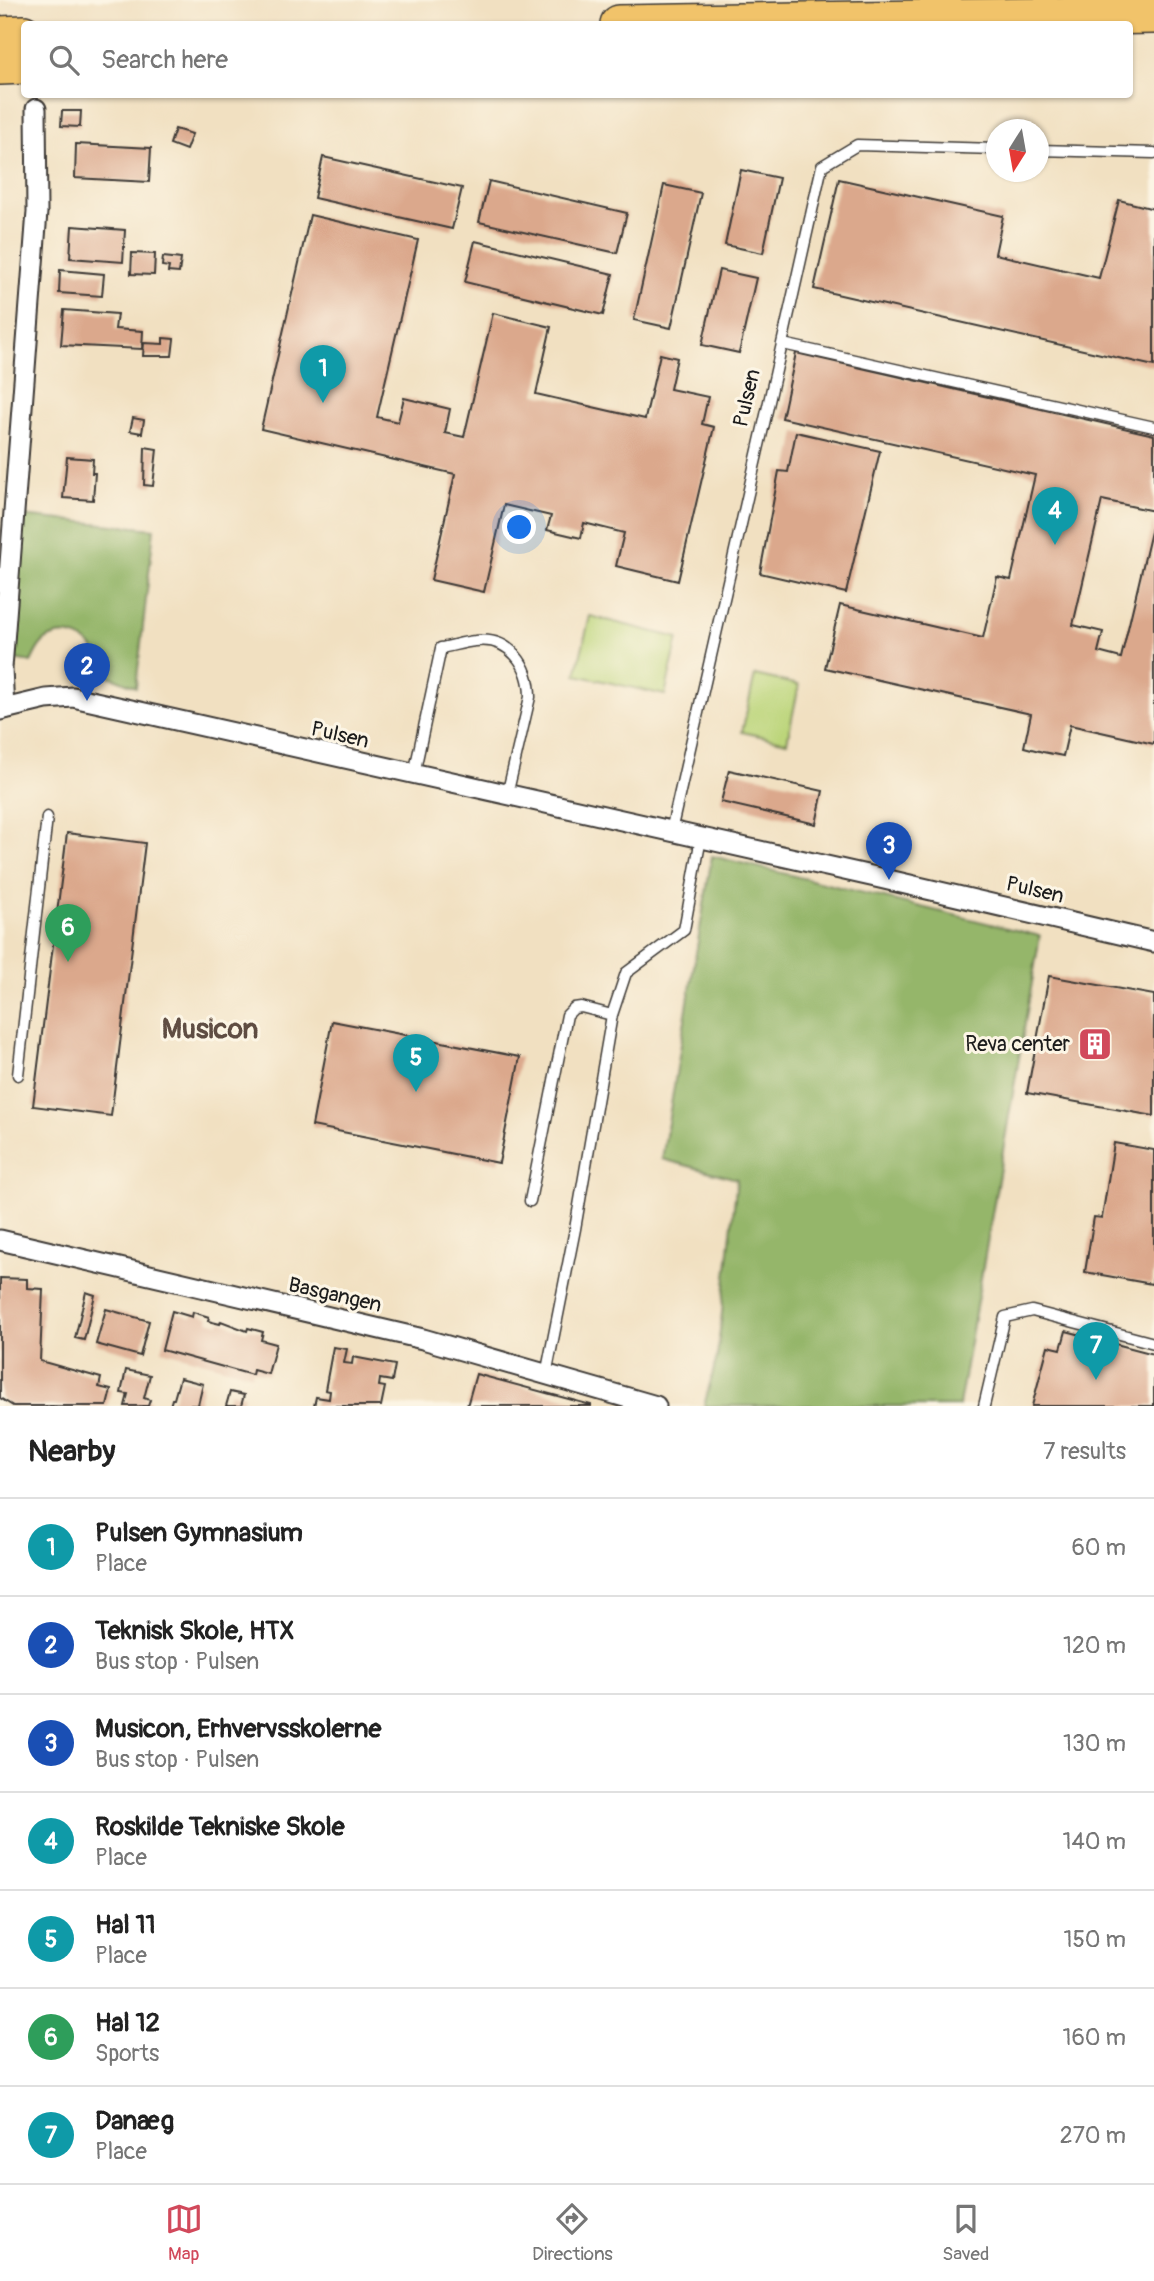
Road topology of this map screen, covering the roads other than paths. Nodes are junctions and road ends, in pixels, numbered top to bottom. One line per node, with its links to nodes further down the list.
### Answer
1 (1154, 15): 2 (highway)
2 (797, 21)
3 (21, 34): 4 (highway)
4 (0, 35)
5 (21, 65): 6 (highway)
6 (0, 66)
7 (36, 109): 13 (street)
8 (986, 149): 11 (lane, Pulsen)
9 (1049, 150): 10 (lane)
10 (1154, 153)
11 (783, 344): 12 (lane); 17 (lane, Pulsen)
12 (1154, 427)
13 (2, 709): 14 (street, Pulsen)
14 (414, 774): 15 (street, Pulsen); 15 (lane)
15 (507, 795): 17 (street, Pulsen)
16 (47, 817): 21 (lane)
17 (671, 831): 18 (street, Pulsen)
18 (701, 838): 19 (street, Pulsen); 20 (lane)
19 (1154, 942)
20 (612, 1015): 22 (lane); 25 (lane)
21 (18, 1075)
22 (530, 1201)
23 (0, 1240): 25 (street, Basgangen)
24 (1154, 1343): 27 (lane)
25 (546, 1375): 26 (street, Basgangen)
26 (656, 1406)
27 (984, 1406)

